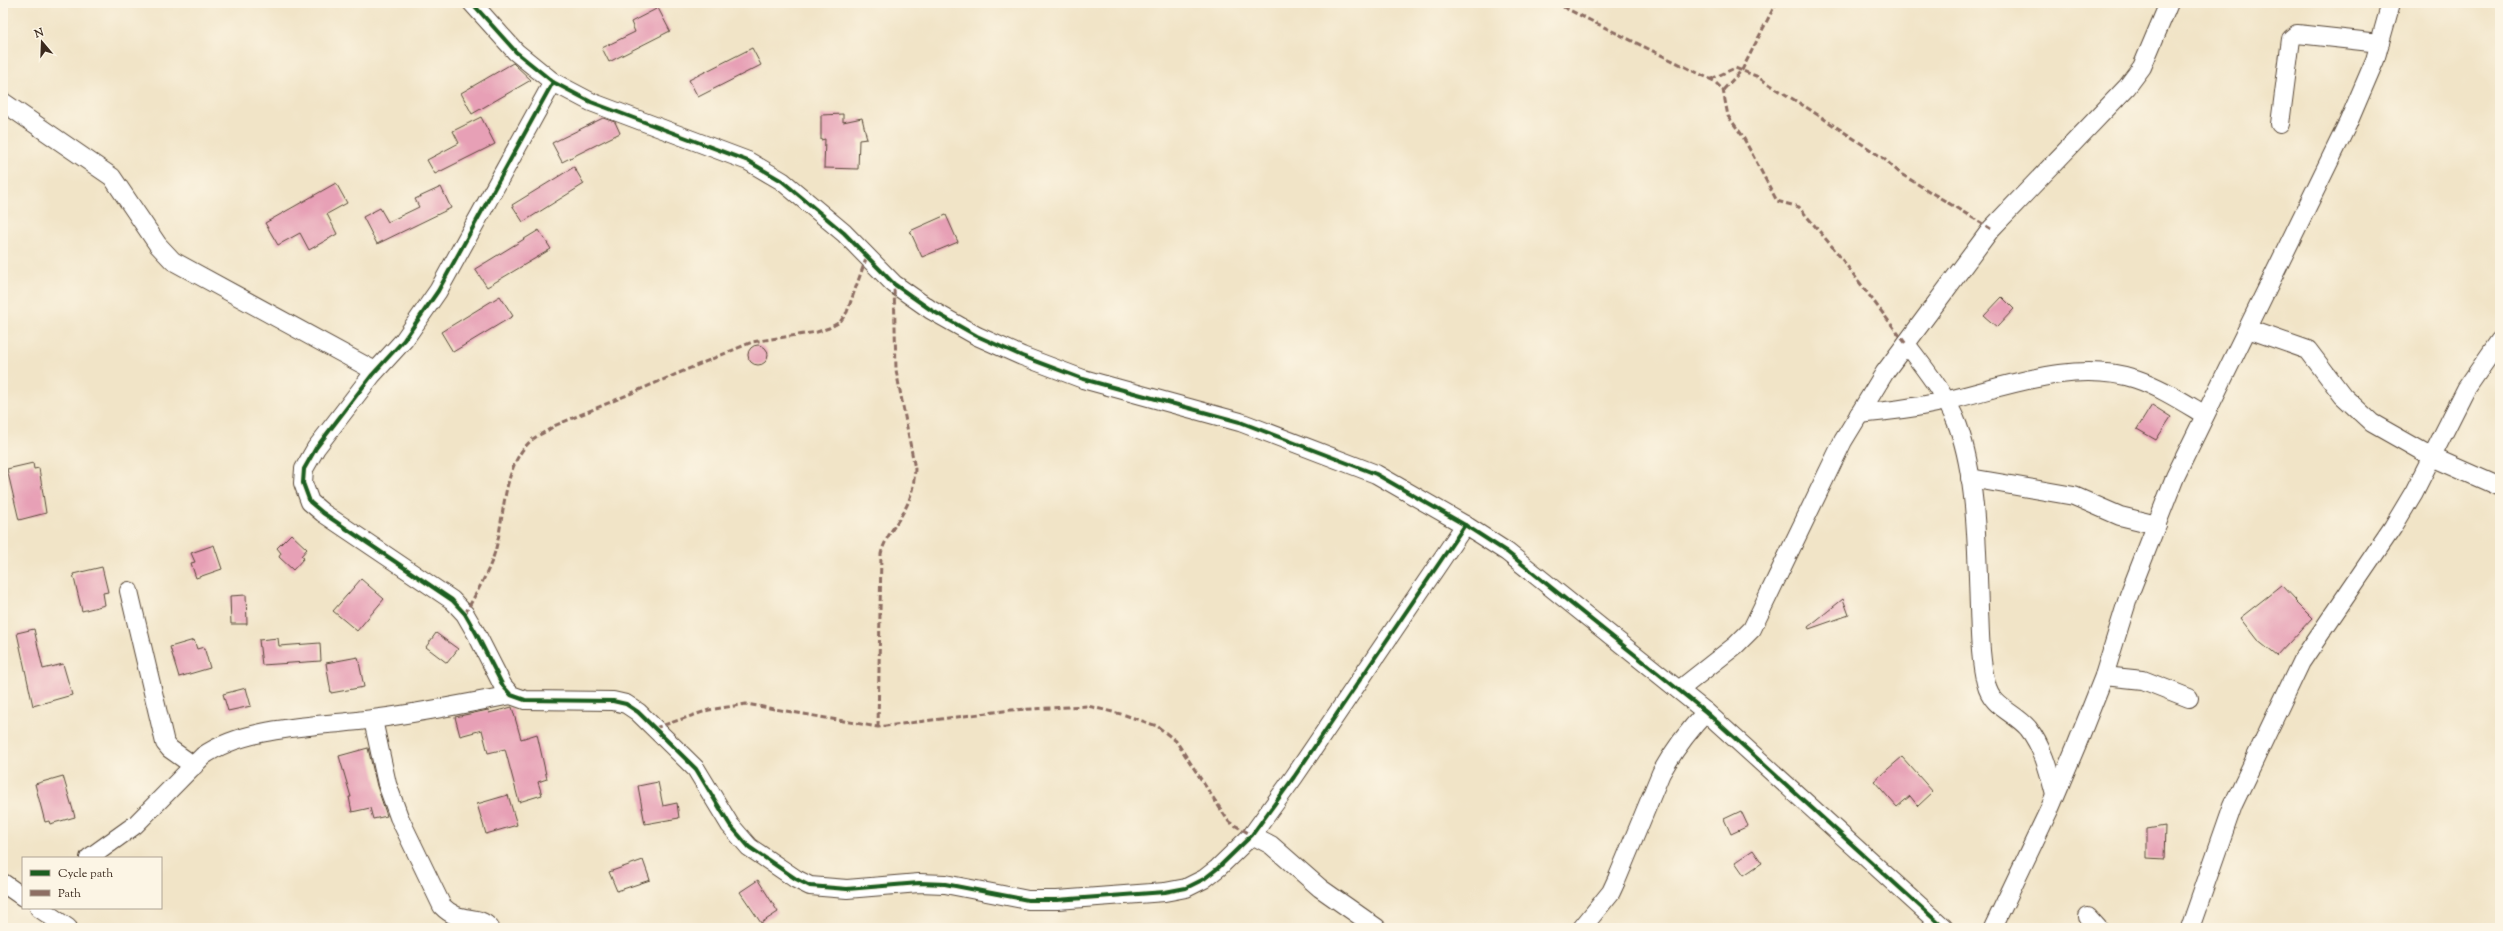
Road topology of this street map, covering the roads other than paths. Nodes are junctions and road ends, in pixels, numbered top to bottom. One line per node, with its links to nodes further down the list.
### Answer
1 (472, 3): 5 (street)
2 (2169, 3): 10 (street)
3 (2391, 3): 4 (street)
4 (2380, 43): 7 (street); 8 (street)
5 (553, 82): 11 (street); 18 (street)
6 (3, 102): 11 (street)
7 (2280, 124)
8 (2248, 329): 14 (street); 15 (street)
9 (2500, 340): 15 (street)
10 (1906, 344): 12 (street); 13 (street)
11 (375, 371): 23 (street)
12 (1946, 401): 13 (street); 14 (street); 16 (street)
13 (1858, 414): 22 (street)
14 (2205, 416): 19 (street)
15 (2432, 457): 17 (street); 40 (street)
16 (1970, 478): 19 (street); 28 (street)
17 (2500, 487)
18 (1465, 525): 22 (street); 29 (street)
19 (2157, 525): 21 (street)
20 (129, 591): 27 (street)
21 (2104, 676): 24 (street); 28 (street)
22 (1679, 690): 25 (street)
23 (511, 695): 26 (street); 29 (street)
24 (2189, 698)
25 (1706, 712): 37 (street); 38 (street)
26 (373, 720): 27 (street); 35 (street)
27 (194, 766): 30 (street)
28 (2055, 795): 39 (street)
29 (1252, 835): 36 (street)
30 (90, 857)
31 (3, 883): 32 (street)
32 (22, 896)
33 (40, 909): 34 (street)
34 (68, 928)
35 (490, 928)
36 (1377, 928)
37 (1582, 928)
38 (1944, 928)
39 (1993, 928)
40 (2190, 928)

